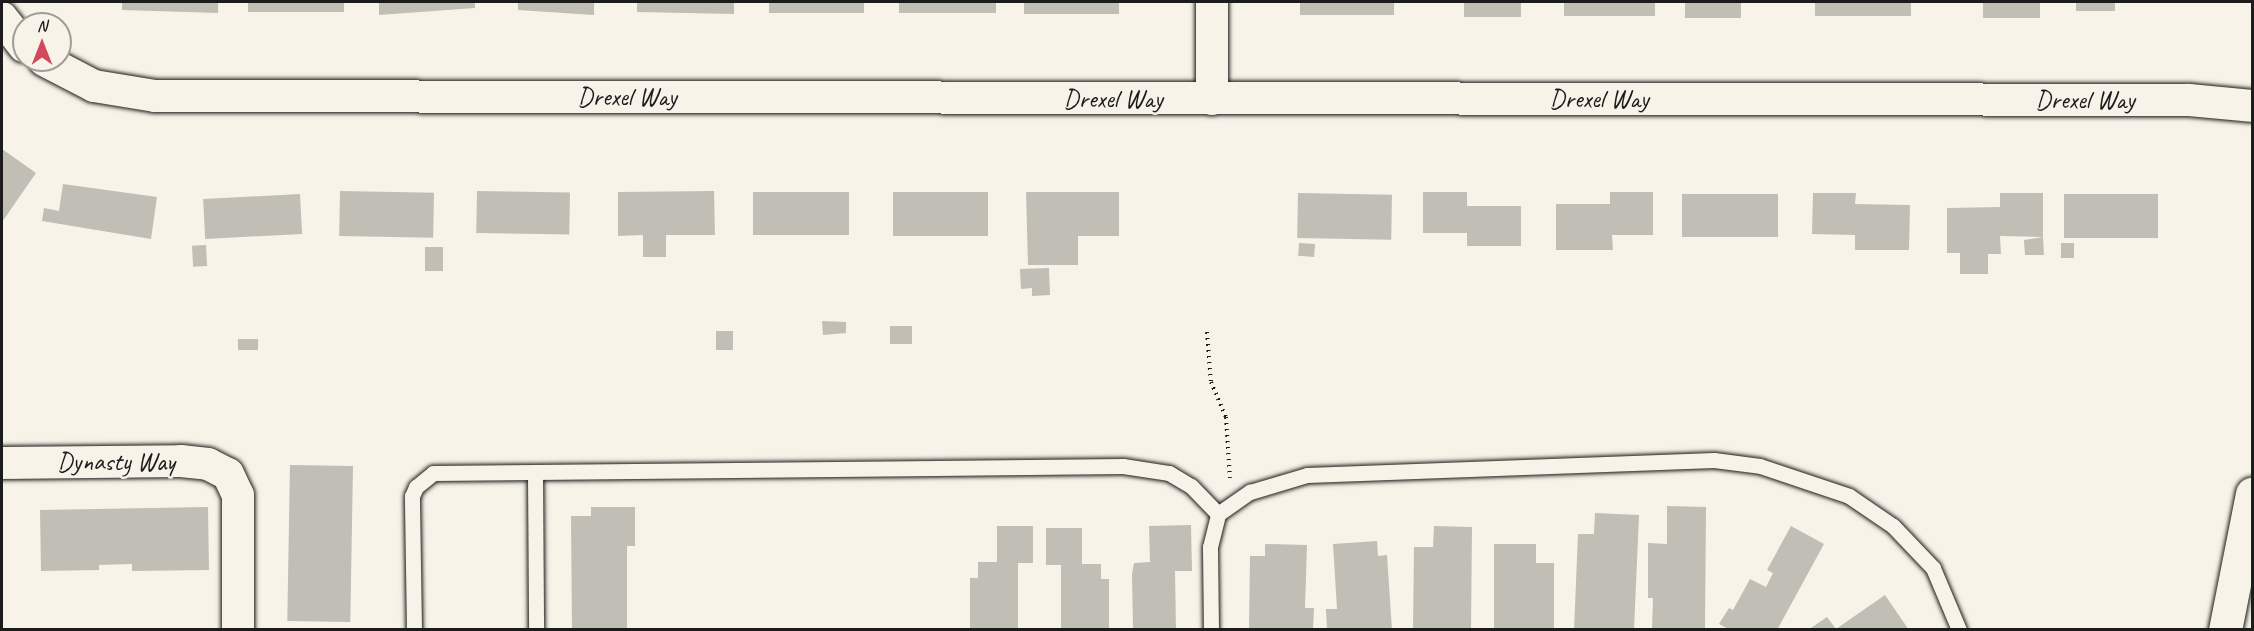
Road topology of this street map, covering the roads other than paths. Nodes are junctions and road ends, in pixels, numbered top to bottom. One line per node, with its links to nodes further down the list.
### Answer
1 (1212, 2): 5 (street)
2 (2, 18): 3 (street)
3 (12, 31)
4 (67, 72): 5 (street, Drexel Way)
5 (1212, 99): 6 (street, Drexel Way)
6 (2253, 106)
7 (2, 463): 11 (street, Dynasty Way)
8 (535, 473): 10 (lane); 12 (lane); 13 (lane)
9 (2253, 494): 16 (street)
10 (1218, 514): 14 (lane); 15 (lane)
11 (238, 630)
12 (414, 630)
13 (536, 630)
14 (1211, 630)
15 (1959, 630)
16 (2225, 630)

